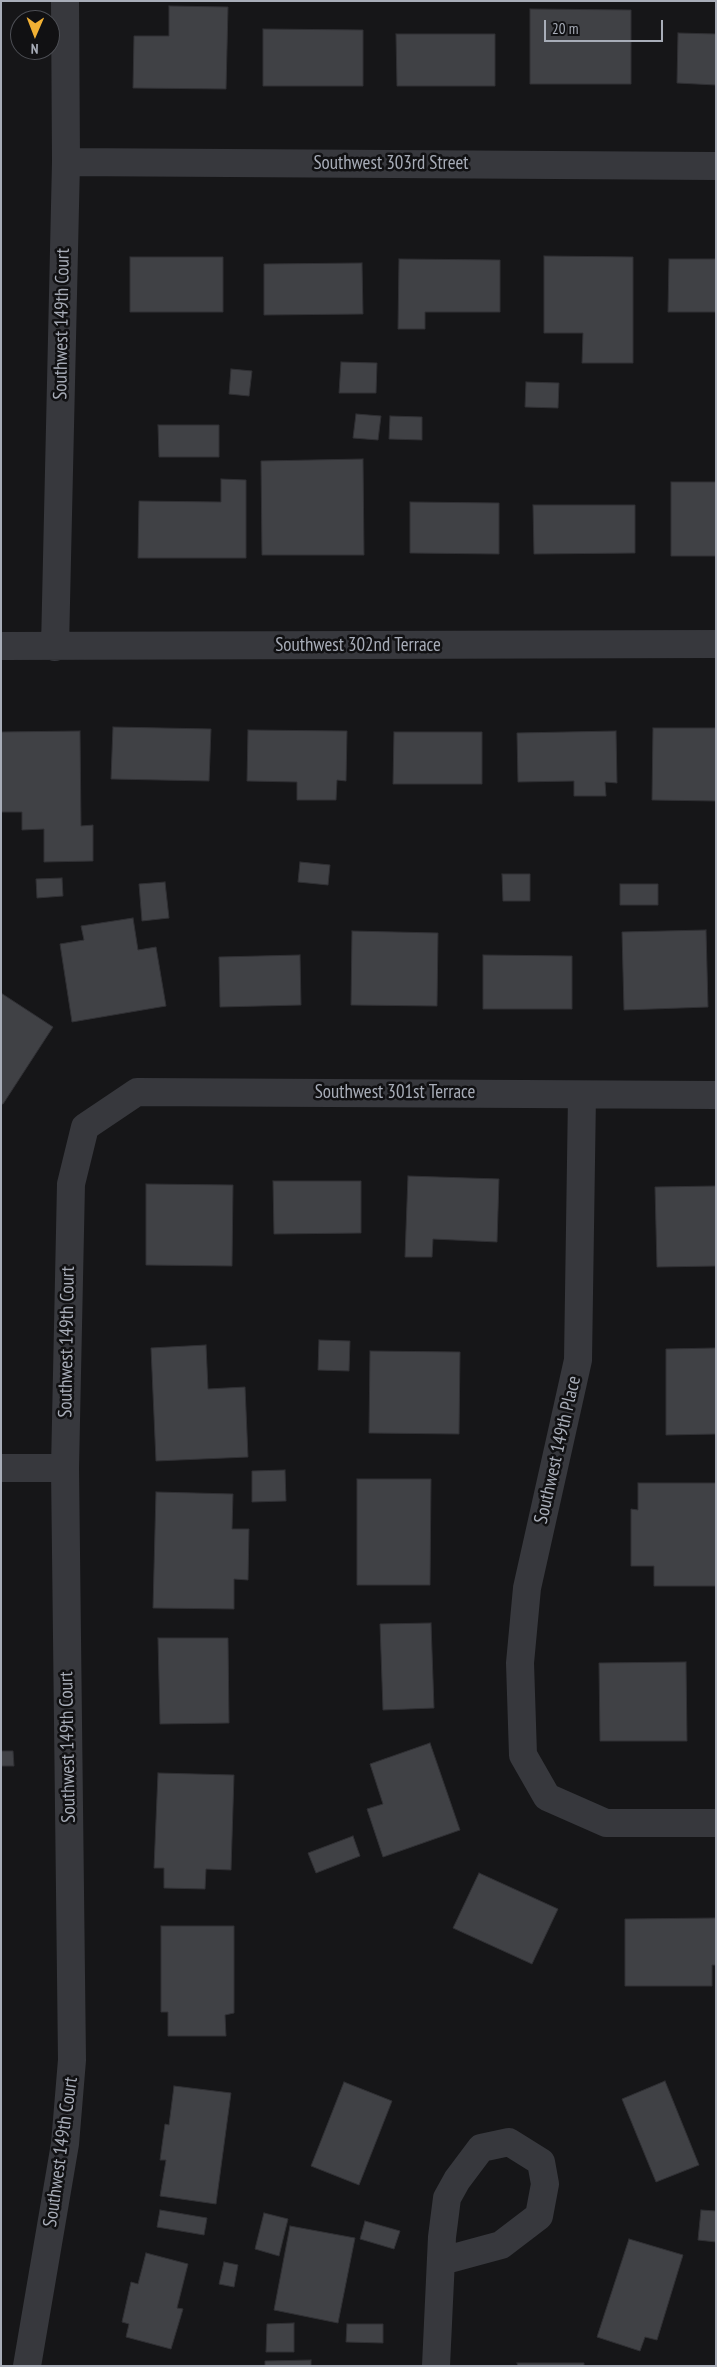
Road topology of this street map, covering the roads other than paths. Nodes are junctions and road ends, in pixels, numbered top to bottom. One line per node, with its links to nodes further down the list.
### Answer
1 (65, 1): 2 (street, Southwest 149th Court)
2 (66, 162): 3 (street, Southwest 303rd Street); 6 (street, Southwest 149th Court)
3 (716, 166)
4 (716, 644): 6 (street, Southwest 302nd Terrace)
5 (1, 646): 6 (street, Southwest 302nd Terrace)
6 (55, 647)
7 (582, 1095): 8 (street, Southwest 301st Terrace); 9 (street, Southwest 301st Terrace); 12 (street, Southwest 149th Place)
8 (716, 1095)
9 (86, 1128): 11 (street, Southwest 149th Court)
10 (1, 1468): 11 (street)
11 (65, 1468): 14 (street, Southwest 149th Court)
12 (716, 1823)
13 (442, 2261): 13 (street); 15 (street)
14 (27, 2366)
15 (436, 2366)

